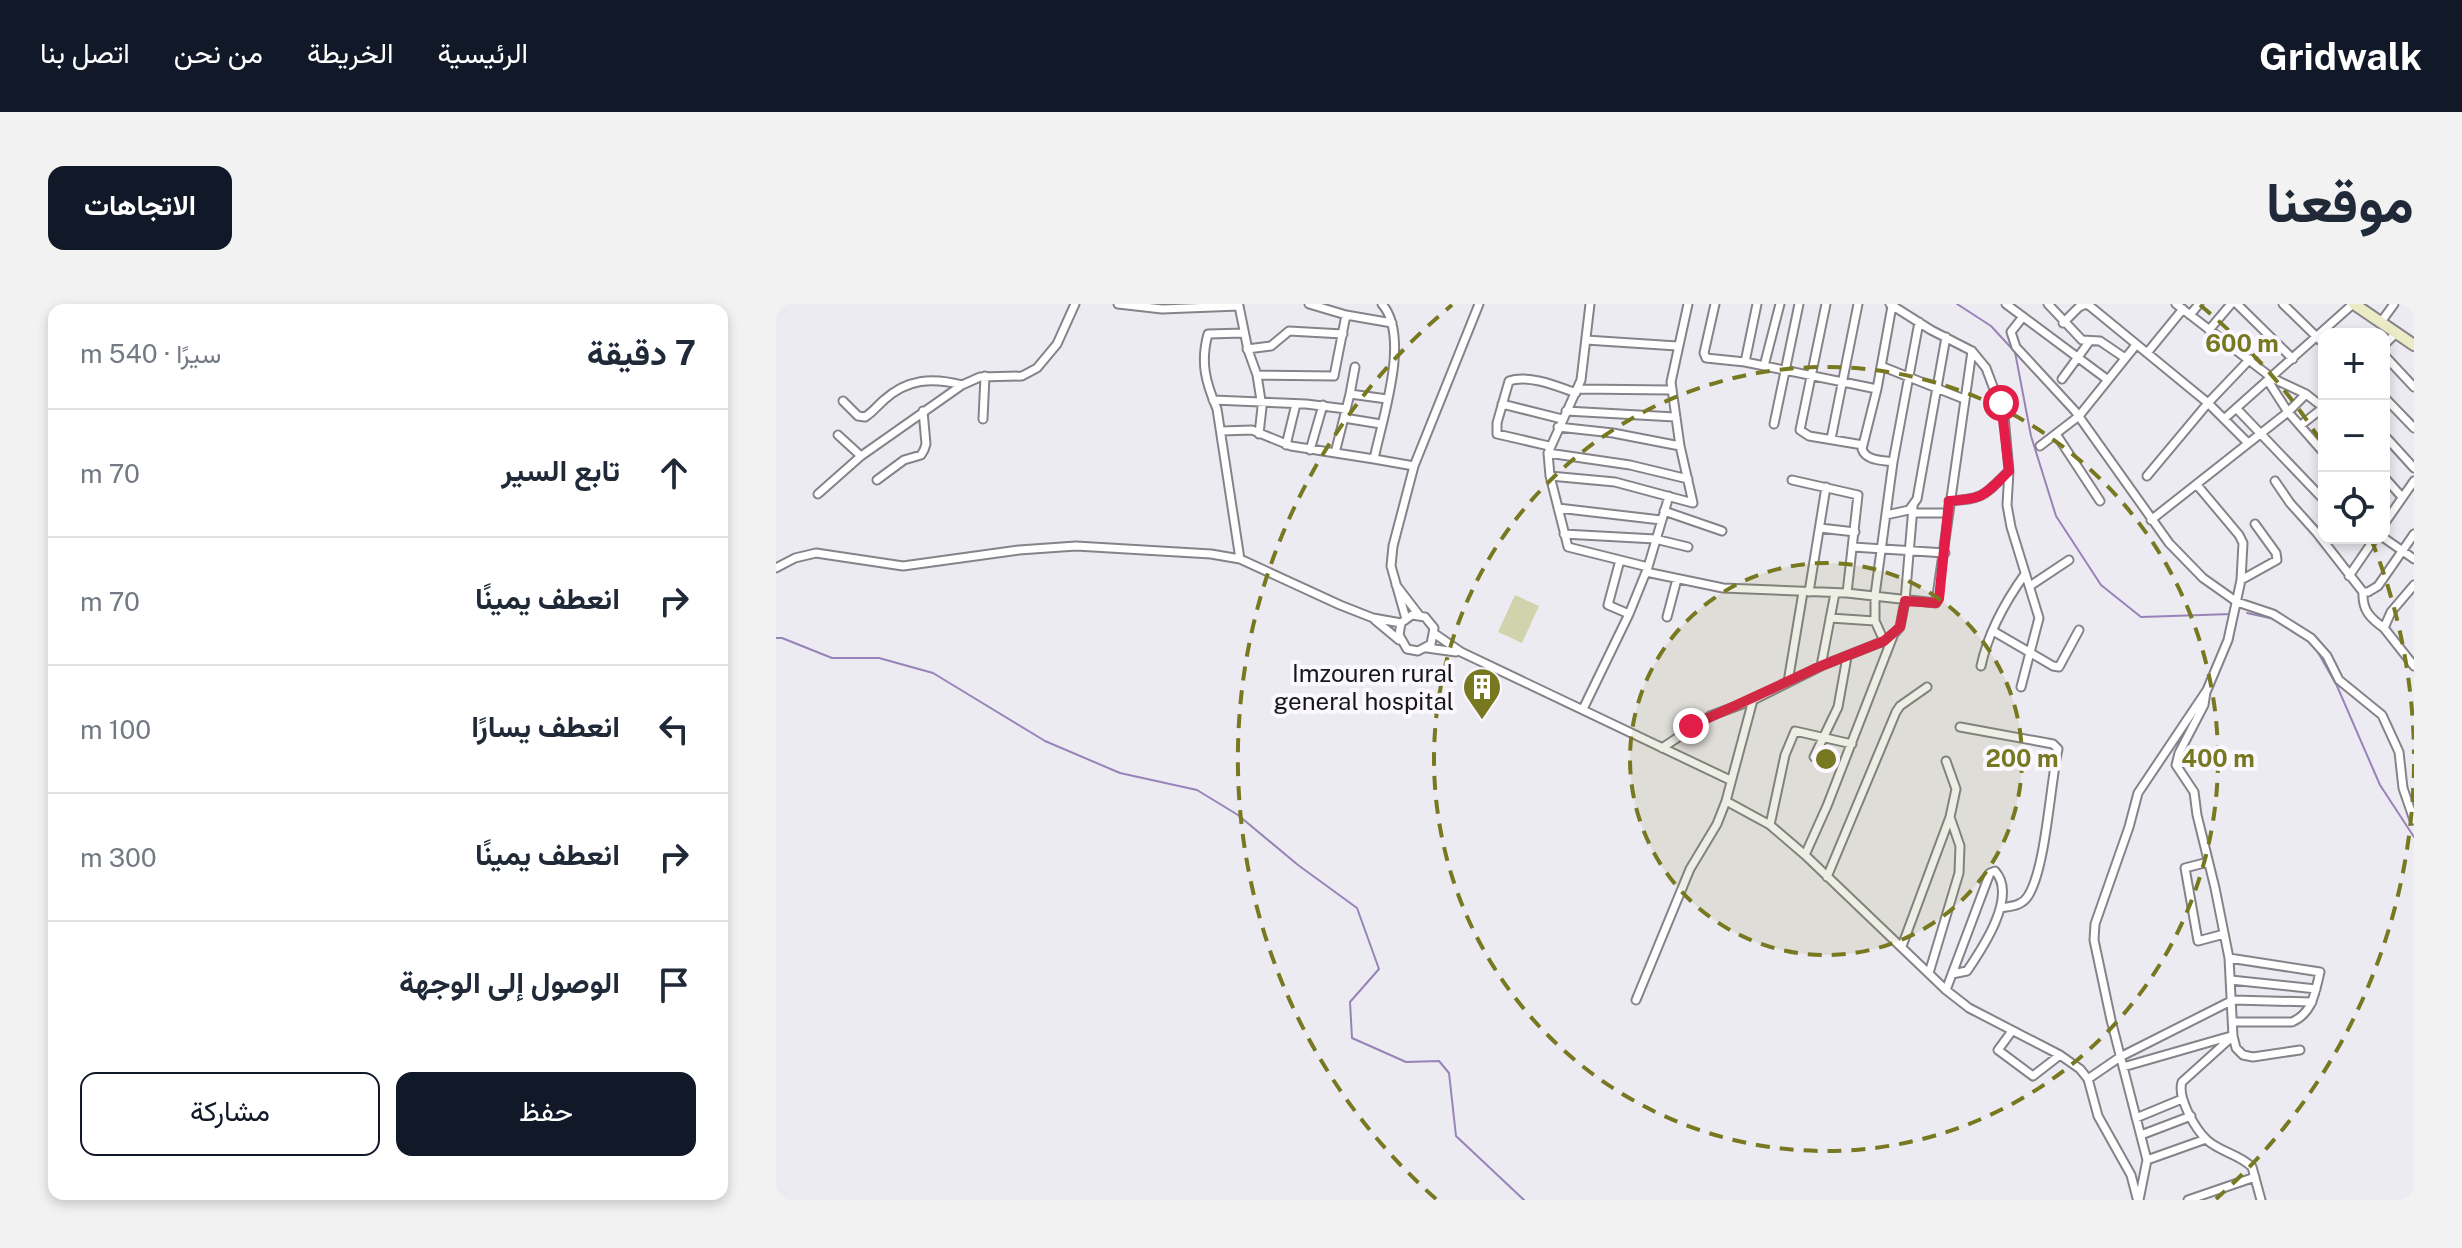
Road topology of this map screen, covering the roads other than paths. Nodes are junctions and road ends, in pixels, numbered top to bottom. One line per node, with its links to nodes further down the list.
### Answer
1 (1075, 304): 60 (street)
2 (1122, 304): 22 (street)
3 (1309, 304): 26 (street)
4 (1382, 304): 31 (street)
5 (1479, 304): 119 (street)
6 (1590, 304): 40 (street)
7 (1688, 304): 44 (street)
8 (1715, 304): 53 (street)
9 (1757, 304): 53 (street)
10 (1780, 304): 54 (street)
11 (1799, 304): 57 (street)
12 (1826, 304): 58 (street)
13 (1858, 304): 65 (street)
14 (2006, 304): 28 (street)
15 (2048, 304): 32 (street)
16 (2199, 304): 27 (street)
17 (2234, 304): 33 (street); 51 (street)
18 (2283, 304): 38 (street)
19 (2354, 304): 30 (main road); 38 (street)
20 (2394, 304): 30 (street)
21 (1891, 305): 29 (street); 55 (street)
22 (1142, 306): 23 (street)
23 (1191, 306): 24 (street)
24 (1215, 306): 35 (street)
25 (2179, 307): 27 (street); 47 (street)
26 (1346, 315): 31 (street); 36 (street)
27 (2190, 315): 33 (street)
28 (2022, 318): 49 (street); 91 (street)
29 (1919, 322): 37 (street); 61 (street)
30 (2381, 322): 34 (main road)
31 (1392, 323): 74 (street)
32 (2063, 323): 41 (street); 42 (street)
33 (2209, 330): 50 (street)
34 (2397, 332): 39 (street); 43 (main road)
35 (1244, 333): 45 (street); 76 (street)
36 (1343, 334): 45 (street); 59 (street)
37 (1946, 337): 46 (street); 68 (street)
38 (2316, 337): 51 (street)
39 (2390, 339)
40 (1586, 340): 44 (street); 71 (street)
41 (2089, 342): 48 (street); 49 (street)
42 (2136, 345): 47 (street); 48 (street)
43 (2414, 345)
44 (1677, 346): 70 (street)
45 (1247, 349): 59 (street)
46 (1972, 351): 75 (street); 121 (street)
47 (2147, 353): 80 (street)
48 (2125, 358): 63 (street)
49 (2079, 359): 62 (street); 63 (street)
50 (2250, 359): 64 (street); 80 (street)
51 (2293, 359): 64 (street)
52 (2390, 361): 67 (street)
53 (1745, 362): 54 (street)
54 (1764, 366): 57 (street)
55 (1881, 366): 61 (street); 69 (street)
56 (1355, 367): 72 (street)
57 (1783, 369): 58 (street); 96 (street)
58 (1811, 374): 65 (street); 105 (street)
59 (1257, 375): 79 (street)
60 (985, 376): 66 (street); 93 (street)
61 (1909, 376): 68 (street); 118 (street)
62 (2062, 379)
63 (2108, 380): 91 (street)
64 (2270, 380): 73 (street); 85 (street); 87 (street)
65 (1843, 381): 69 (street); 105 (street)
66 (962, 385): 78 (street); 86 (street)
67 (2414, 387)
68 (1935, 388): 75 (street); 139 (street)
69 (1877, 389): 109 (street)
70 (1671, 390): 71 (street); 92 (street)
71 (1577, 391): 83 (street); 90 (street)
72 (1350, 394): 74 (street); 89 (street)
73 (2306, 394): 81 (street); 87 (street)
74 (1387, 399): 95 (street)
75 (1964, 399): 136 (street)
76 (1213, 400): 79 (street); 100 (street)
77 (2387, 400): 99 (street)
78 (843, 401)
79 (1261, 402): 82 (street); 102 (street)
80 (2208, 403): 94 (street); 123 (street)
81 (2318, 403)
82 (1296, 404): 84 (street); 108 (street)
83 (1502, 404): 90 (street); 114 (street)
84 (1323, 405): 89 (street); 113 (street)
85 (2237, 409): 94 (street); 101 (street)
86 (923, 411): 116 (street); 125 (street)
87 (2288, 412): 97 (street); 101 (street)
88 (2318, 412): 97 (street)
89 (1345, 414): 95 (street); 115 (street)
90 (1564, 415): 92 (street); 98 (street)
91 (2079, 416): 103 (street); 145 (street)
92 (1675, 417): 110 (street)
93 (983, 419)
94 (2224, 419): 106 (street)
95 (1381, 424): 117 (street)
96 (1774, 424)
97 (2301, 425): 112 (street)
98 (1558, 427): 110 (street); 114 (street)
99 (2414, 428)
100 (1221, 431): 102 (street); 162 (street)
101 (2260, 433): 106 (street); 133 (street)
102 (1259, 434): 108 (street)
103 (2056, 434): 111 (street); 137 (street)
104 (838, 435): 116 (street)
105 (1831, 439): 109 (street)
106 (2247, 442): 130 (street)
107 (2390, 442): 120 (street)
108 (1286, 445): 113 (street)
109 (1863, 445): 118 (street)
110 (1680, 446): 124 (street)
111 (2040, 446)
112 (2318, 446)
113 (1310, 450): 115 (street)
114 (1548, 450): 122 (street); 124 (street)
115 (1335, 453): 117 (street)
116 (861, 456): 132 (street)
117 (1374, 459): 119 (street)
118 (1893, 462): 143 (street)
119 (1414, 466): 172 (street)
120 (2414, 468)
121 (2009, 471): 136 (street); 168 (street)
122 (1550, 476): 134 (street); 138 (street)
123 (2147, 476)
124 (1688, 479): 134 (street)
125 (877, 480)
126 (1792, 480): 131 (street)
127 (2275, 481): 150 (street)
128 (2414, 481): 135 (street)
129 (2390, 484): 135 (street)
130 (2197, 485): 145 (street); 171 (street)
131 (1826, 487): 147 (street); 149 (street)
132 (818, 494)
133 (2318, 494)
134 (1669, 496): 140 (street)
135 (2402, 497): 141 (street)
136 (1949, 501): 142 (street)
137 (2100, 501)
138 (1558, 508): 144 (street); 151 (street)
139 (1913, 510): 142 (street); 143 (street); 159 (street)
140 (1664, 511): 144 (street); 148 (street)
141 (2390, 512)
142 (1949, 513): 161 (street)
143 (1886, 515): 158 (street)
144 (1661, 520): 153 (street)
145 (2151, 520): 181 (street)
146 (2255, 524): 171 (street)
147 (1820, 528): 149 (street); 175 (street)
148 (1722, 531)
149 (1855, 532): 157 (street)
150 (2317, 533): 169 (street)
151 (1564, 534): 153 (street); 164 (street)
152 (2414, 534): 160 (street)
153 (1655, 539): 156 (street); 167 (street)
154 (2390, 542): 160 (street)
155 (2370, 546): 169 (street)
156 (1688, 547)
157 (1853, 547): 158 (street); 178 (street)
158 (1882, 548): 159 (street); 179 (street)
159 (1911, 550): 161 (street); 180 (street)
160 (2402, 550): 163 (street); 176 (street)
161 (1945, 553): 180 (street)
162 (1240, 559): 166 (street); 185 (street)
163 (2414, 559)
164 (1620, 560): 167 (street); 182 (street)
165 (2069, 560): 174 (street)
166 (776, 568)
167 (1647, 569): 170 (street); 182 (street)
168 (2025, 574): 174 (street); 191 (street)
169 (2349, 576): 176 (street)
170 (1677, 579): 175 (street); 184 (street)
171 (2241, 580): 181 (street)
172 (1394, 582): 183 (street); 187 (street)
173 (2414, 585): 189 (street)
174 (2030, 586): 198 (street)
175 (1806, 592): 177 (street); 203 (street)
176 (2363, 592): 189 (street)
177 (1835, 593): 178 (street); 186 (street)
178 (1847, 593): 179 (street)
179 (1875, 595): 180 (street); 188 (street)
180 (1905, 601): 193 (street)
181 (2237, 602): 206 (street); 218 (street)
182 (1629, 614): 208 (street)
183 (1419, 615): 187 (street); 192 (street)
184 (1667, 617)
185 (1373, 618): 187 (street); 194 (street)
186 (1830, 618): 188 (street); 200 (street)
187 (1404, 621): 194 (street)
188 (1875, 621): 195 (street)
189 (2384, 628): 202 (street)
190 (2079, 630): 198 (street)
191 (1993, 631): 198 (street); 201 (street)
192 (1435, 634): 196 (street); 197 (street)
193 (1894, 634): 195 (street); 211 (street)
194 (1400, 640): 196 (street)
195 (1884, 641): 199 (street)
196 (1427, 648): 197 (street)
197 (1461, 652): 208 (street)
198 (2031, 653): 205 (street)
199 (1847, 657): 200 (street); 210 (street)
200 (1821, 666): 203 (street)
201 (1981, 666)
202 (2414, 666)
203 (1788, 682): 207 (street)
204 (1927, 687): 222 (street)
205 (2021, 687)
206 (2207, 690): 221 (street); 240 (street)
207 (1753, 700): 212 (street); 215 (street)
208 (1583, 709): 212 (street)
209 (1960, 727): 223 (street)
210 (1823, 737): 211 (street); 213 (street); 219 (street)
211 (1852, 744): 220 (street)
212 (1662, 748): 215 (street)
213 (1814, 757)
214 (1946, 761): 217 (street)
215 (1730, 780): 216 (street)
216 (1726, 801): 219 (street); 232 (street)
217 (1950, 817): 225 (street); 227 (street)
218 (2414, 820)
219 (1770, 825): 220 (street)
220 (1805, 855): 222 (street)
221 (2208, 862): 224 (street); 224 (street)
222 (1827, 877): 225 (street)
223 (2001, 908): 228 (street); 228 (street)
224 (2224, 934): 226 (street)
225 (1902, 946): 227 (street)
226 (2229, 958): 229 (street); 230 (street)
227 (1929, 973): 231 (street)
228 (1952, 974): 231 (street)
229 (2231, 980): 230 (street); 233 (street)
230 (2316, 989): 234 (street)
231 (1946, 990): 236 (street)
232 (1636, 1000)
233 (2233, 1000): 234 (street); 235 (street); 240 (street)
234 (2312, 1002): 235 (street)
235 (2233, 1022): 237 (street)
236 (2012, 1031): 239 (street); 239 (street)
237 (2233, 1036): 238 (street); 241 (street); 243 (street)
238 (2300, 1050)
239 (2060, 1055): 242 (street)
240 (2120, 1057): 241 (street); 242 (street)
241 (2123, 1067): 245 (street)
242 (2088, 1079): 251 (street)
243 (2182, 1099): 244 (street); 245 (street)
244 (2191, 1116): 246 (street); 247 (street)
245 (2136, 1118): 246 (street)
246 (2141, 1135): 248 (street)
247 (2206, 1139): 248 (street); 249 (street)
248 (2147, 1160): 251 (street)
249 (2255, 1177): 250 (street); 253 (street)
250 (2202, 1198): 252 (street)
251 (2138, 1200)
252 (2188, 1200)
253 (2261, 1200)

